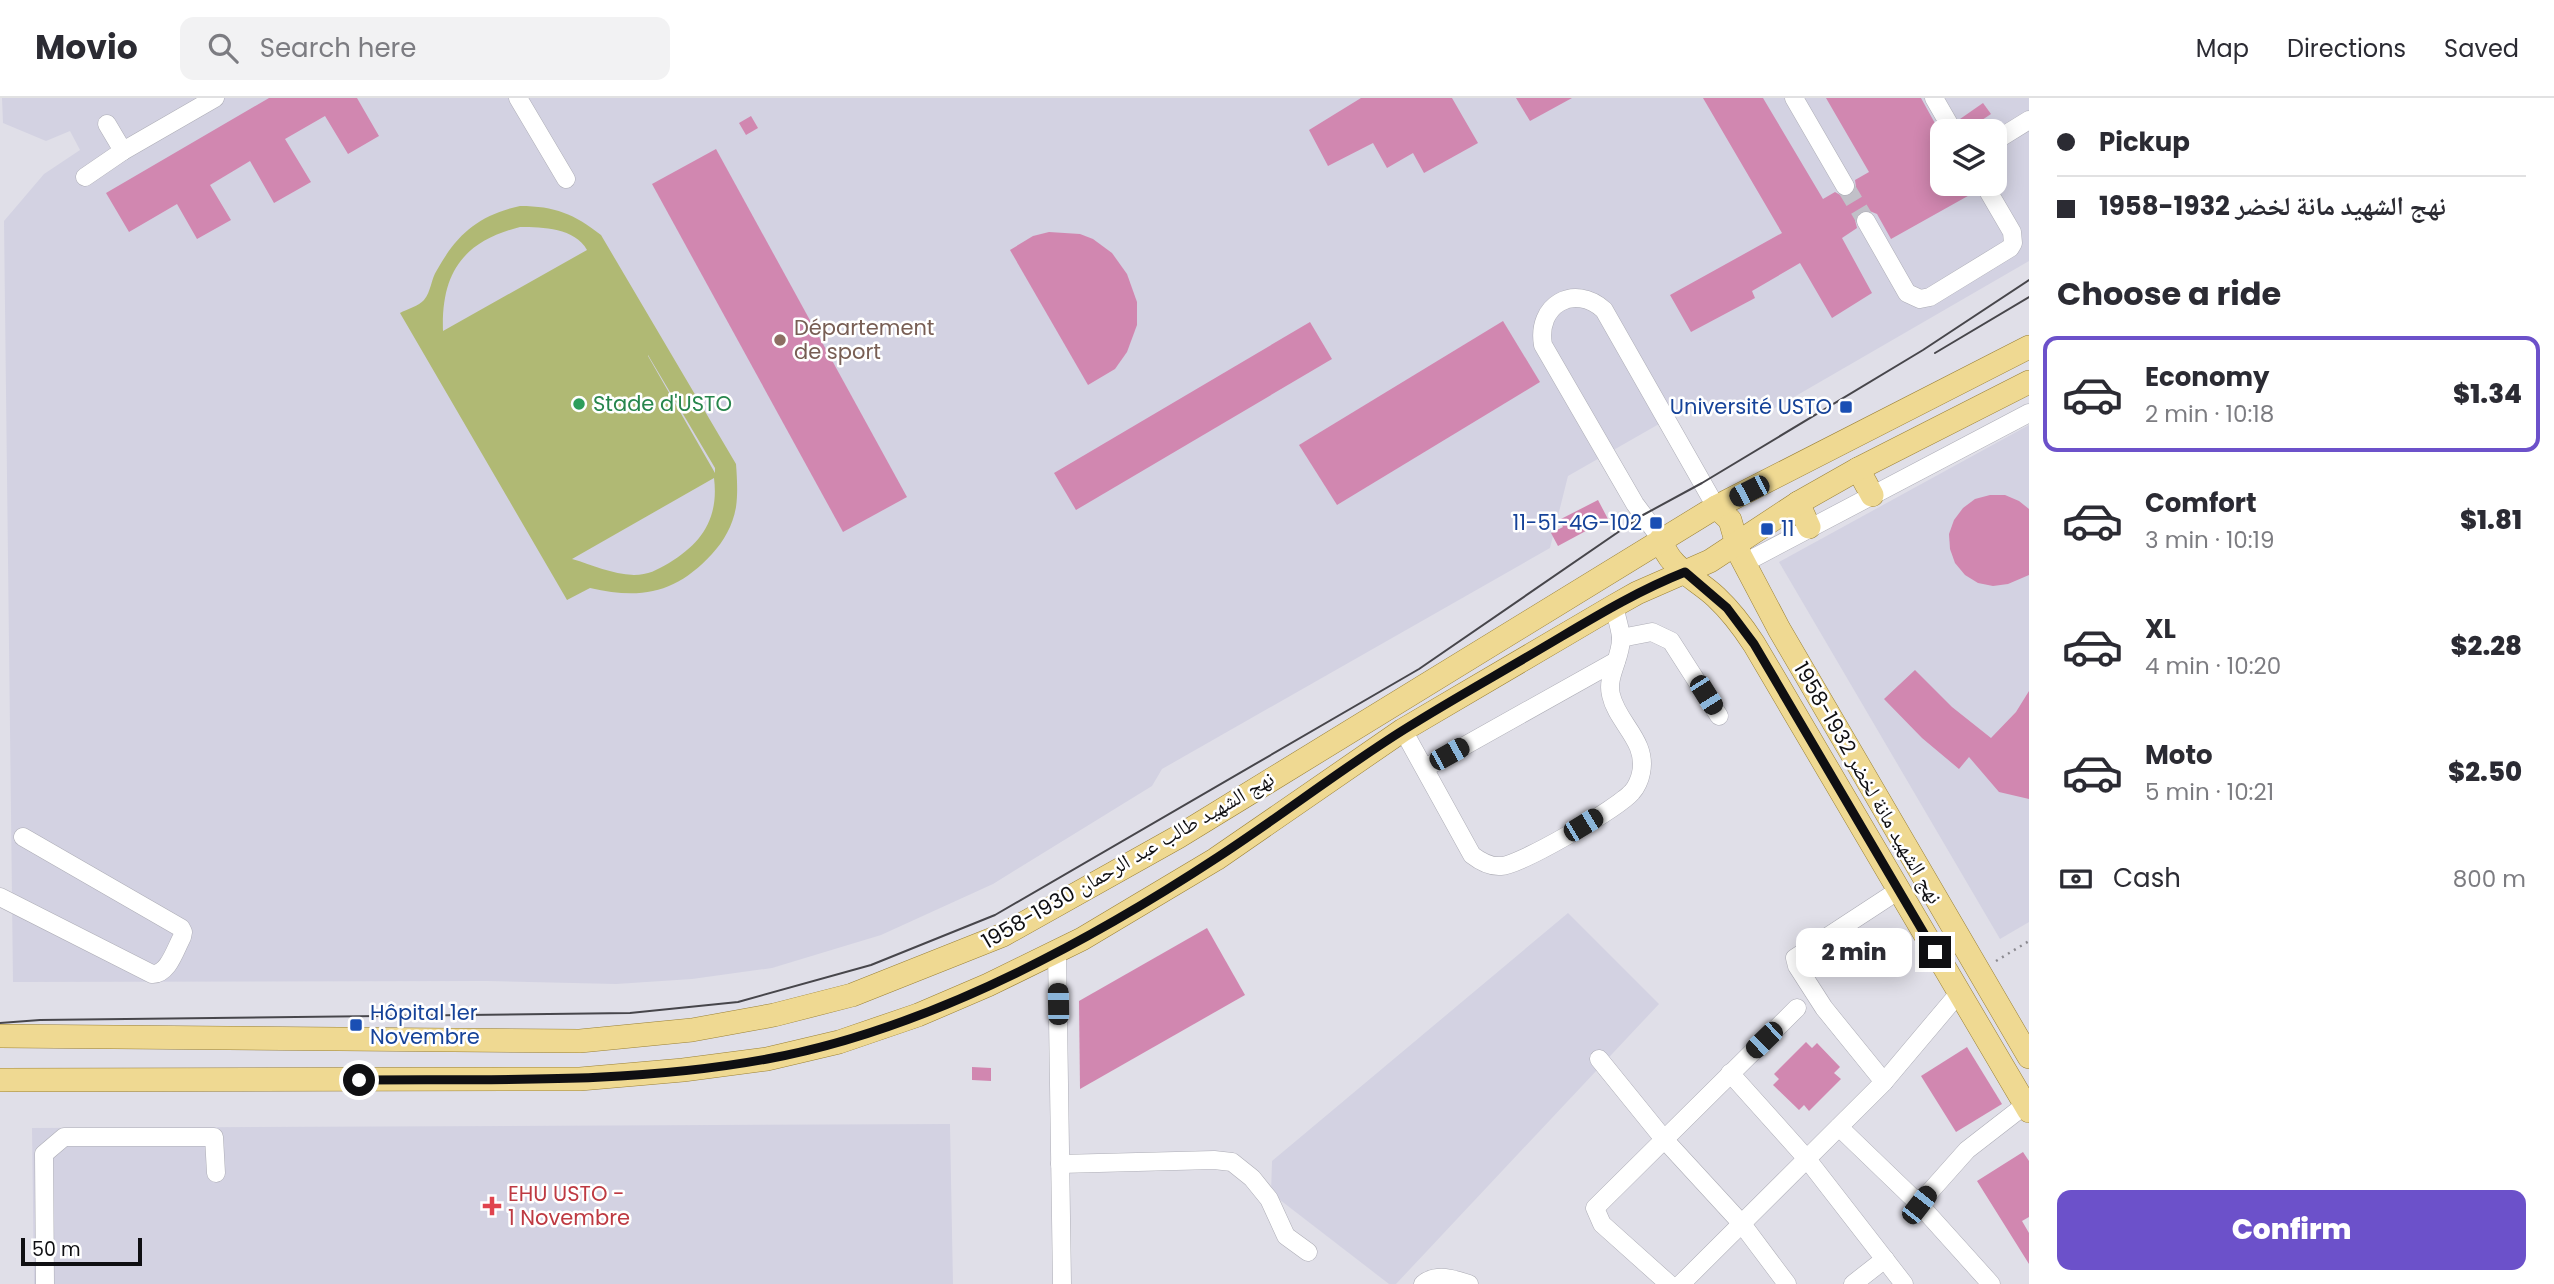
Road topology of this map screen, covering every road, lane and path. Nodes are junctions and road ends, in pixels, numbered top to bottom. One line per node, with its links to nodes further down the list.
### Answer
1 (215, 98): 9 (street)
2 (518, 98): 11 (street)
3 (1794, 98): 12 (street)
4 (1934, 98): 5 (street)
5 (1946, 119)
6 (2029, 120): 8 (street)
7 (107, 124): 9 (street)
8 (2007, 134)
9 (123, 151): 10 (street)
10 (85, 177)
11 (566, 179)
12 (1845, 186)
13 (1991, 196): 14 (street)
14 (1866, 221)
15 (2029, 347): 21 (main road, نهج الشهيد طالب عبد الرحمان 1930-1958)
16 (2029, 382): 18 (main road, نهج الشهيد طالب عبد الرحمان 1930-1958)
17 (2029, 413): 19 (street)
18 (1858, 469): 19 (main road); 20 (main road, نهج الشهيد طالب عبد الرحمان 1930-1958)
19 (1872, 495): 22 (street)
20 (1798, 503): 22 (main road); 24 (main road, نهج الشهيد طالب عبد الرحمان 1930-1958)
21 (1716, 507): 23 (main road, نهج الشهيد طالب عبد الرحمان 1930-1958); 23 (street); 24 (main road, نهج الشهيد مانة لخضر 1932-1958)
22 (1809, 527): 24 (street)
23 (1661, 539): 25 (main road, نهج الشهيد مانة لخضر 1932-1958); 42 (main road, نهج الشهيد طالب عبد الرحمان 1930-1958)
24 (1740, 553): 25 (main road, نهج الشهيد طالب عبد الرحمان 1930-1958); 27 (main road, نهج الشهيد مانة لخضر 1932-1958)
25 (1685, 572): 26 (main road, نهج الشهيد طالب عبد الرحمان 1930-1958); 29 (main road, نهج الشهيد مانة لخضر 1932-1958)
26 (1614, 606): 28 (street); 32 (main road, نهج الشهيد طالب عبد الرحمان 1930-1958)
27 (1779, 629): 29 (main road); 39 (main road, نهج الشهيد مانة لخضر 1932-1958)
28 (1621, 638): 30 (street); 31 (street)
29 (1754, 644): 35 (main road, نهج الشهيد مانة لخضر 1932-1958)
30 (1616, 661): 33 (street); 33 (street)
31 (1719, 716)
32 (1403, 730): 33 (street); 38 (main road, نهج الشهيد طالب عبد الرحمان 1930-1958)
33 (1425, 768)
34 (23, 837): 36 (street)
35 (1899, 890): 40 (main road, نهج الشهيد مانة لخضر 1932-1958); 47 (street)
36 (0, 897)
37 (2029, 941): 39 (path)
38 (1057, 951): 46 (main road, نهج الشهيد طالب عبد الرحمان 1930-1958); 52 (street)
39 (1978, 973): 43 (main road, نهج الشهيد مانة لخضر 1932-1958)
40 (1959, 993): 47 (street); 48 (main road, نهج الشهيد مانة لخضر 1932-1958)
41 (1797, 1008): 45 (street)
42 (0, 1036)
43 (2029, 1057)
44 (1599, 1059): 50 (street)
45 (1730, 1073): 50 (street); 51 (street)
46 (0, 1080)
47 (1884, 1082): 49 (street)
48 (2027, 1108): 54 (street)
49 (1839, 1127): 51 (street); 54 (street)
50 (1663, 1138): 55 (street); 62 (street)
51 (1807, 1160): 55 (street); 57 (street)
52 (1060, 1164): 56 (street); 59 (street)
53 (216, 1173): 58 (street)
54 (1919, 1205): 67 (street)
55 (1742, 1224): 63 (street); 64 (street)
56 (1308, 1252)
57 (1885, 1259): 65 (street); 66 (street)
58 (45, 1284)
59 (1062, 1284)
60 (1423, 1284): 61 (street)
61 (1469, 1284)
62 (1669, 1284)
63 (1681, 1284)
64 (1787, 1284)
65 (1853, 1284)
66 (1904, 1284)
67 (1991, 1284)

